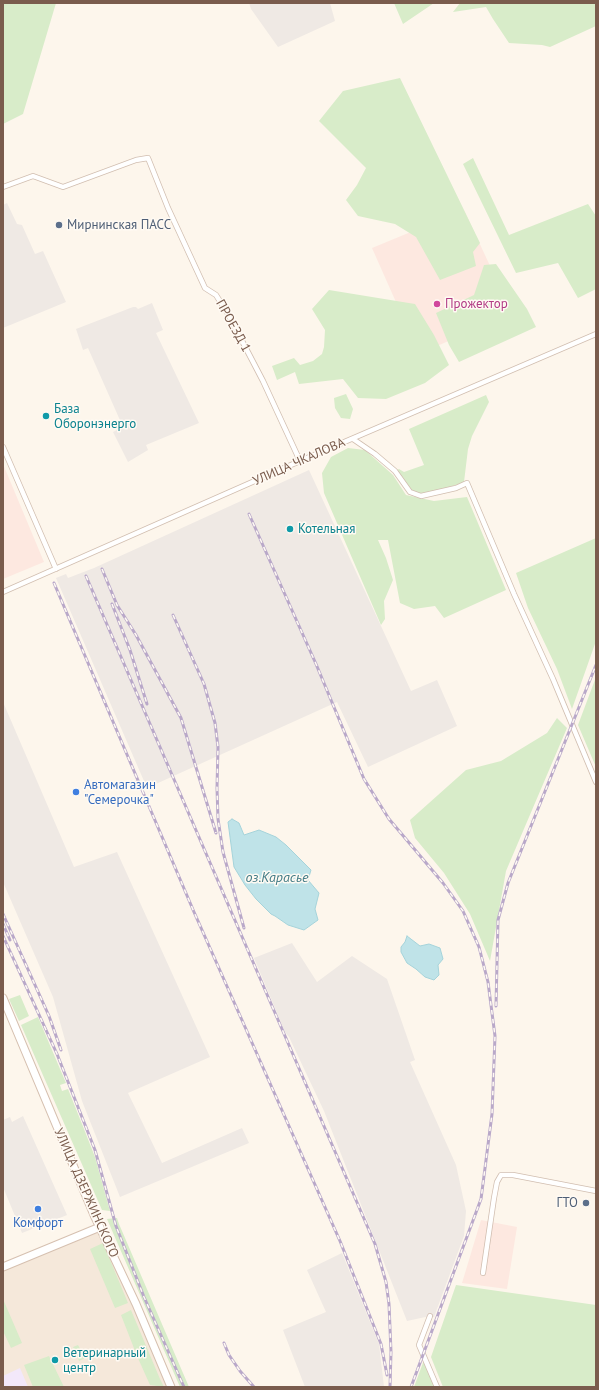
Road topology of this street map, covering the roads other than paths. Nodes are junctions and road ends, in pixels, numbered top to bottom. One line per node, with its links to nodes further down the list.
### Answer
1 (3, 187): 5 (street, ПРОЕЗД 1)
2 (596, 334): 3 (street, УЛИЦА ЧКАЛОВА)
3 (353, 438): 5 (street, УЛИЦА ЧКАЛОВА); 8 (street)
4 (3, 447): 6 (street)
5 (300, 461): 6 (street, УЛИЦА ЧКАЛОВА)
6 (56, 569): 7 (street, УЛИЦА ЧКАЛОВА)
7 (3, 592)
8 (596, 782)
9 (3, 998): 11 (street, УЛИЦА ДЗЕРЖИНСКОГО)
10 (596, 1192): 13 (street)
11 (100, 1227): 12 (street); 15 (street, УЛИЦА ДЗЕРЖИНСКОГО)
12 (3, 1267)
13 (483, 1273)
14 (430, 1316): 16 (street)
15 (171, 1387)
16 (437, 1387)

